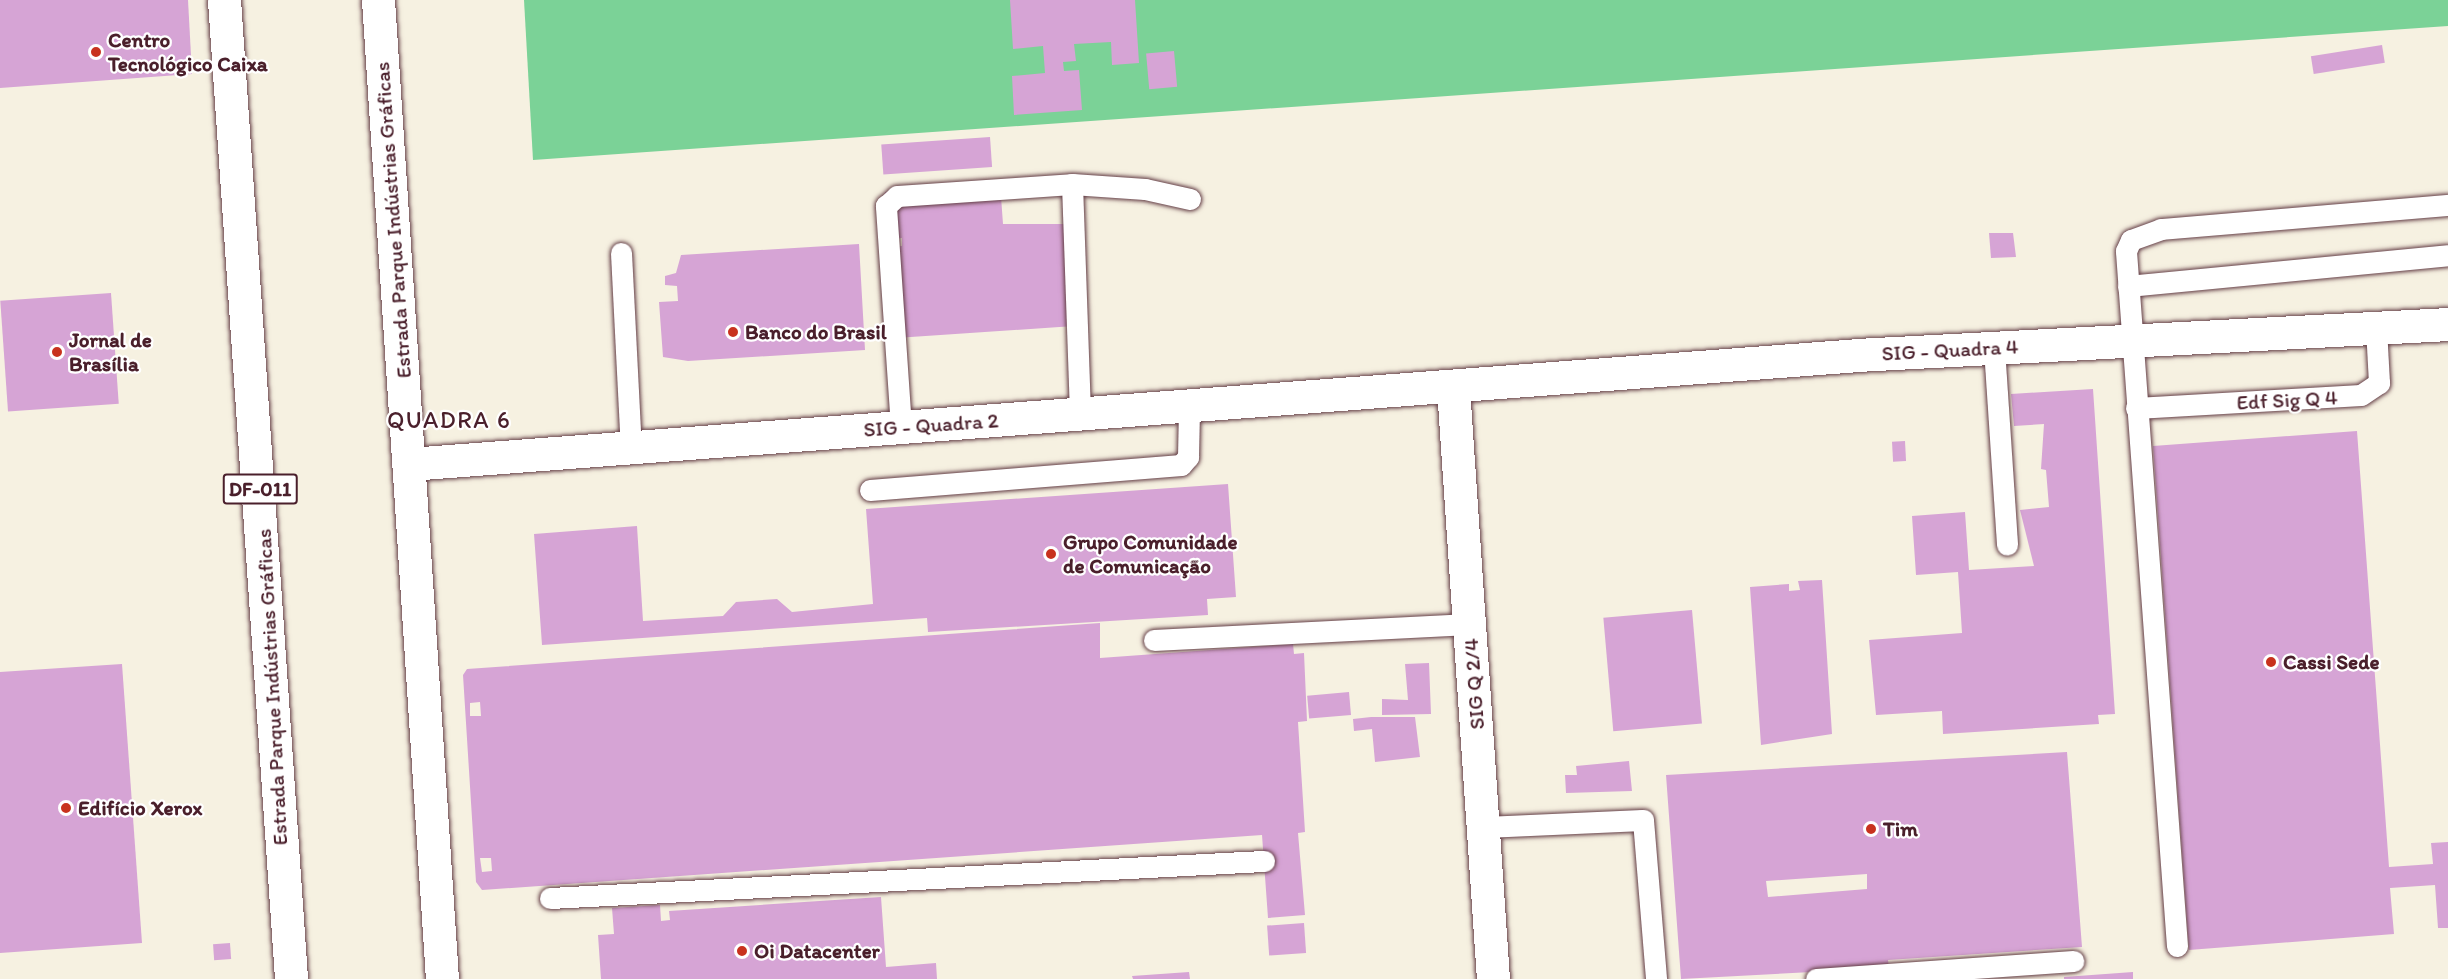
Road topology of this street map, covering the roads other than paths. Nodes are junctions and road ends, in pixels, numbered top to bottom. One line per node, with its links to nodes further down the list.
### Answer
1 (224, 0): 29 (street, Estrada Parque Indústrias Gráficas / DF-011)
2 (380, 3): 19 (street, Estrada Parque Indústrias Gráficas)
3 (1072, 184): 4 (lane); 16 (lane); 17 (lane)
4 (1190, 199)
5 (2448, 205): 8 (lane)
6 (621, 253): 18 (lane)
7 (2448, 255): 8 (lane)
8 (2128, 286): 11 (lane)
9 (2448, 324): 10 (street, SIG - Quadra 4)
10 (2376, 328): 11 (street, SIG - Quadra 4); 14 (lane, Edf Sig Q 4)
11 (2131, 339): 12 (street, SIG - Quadra 4); 14 (lane)
12 (1994, 348): 13 (street, SIG - Quadra 4); 21 (lane)
13 (1454, 388): 15 (street, SIG - Quadra 2); 22 (street, SIG Q 2/4)
14 (2136, 408): 27 (lane)
15 (1190, 409): 16 (street, SIG - Quadra 2); 20 (lane)
16 (1080, 415): 17 (street, SIG - Quadra 2)
17 (901, 428): 18 (street, SIG - Quadra 2)
18 (631, 448): 19 (street, SIG - Quadra 2)
19 (409, 464): 30 (street, Estrada Parque Indústrias Gráficas)
20 (870, 490)
21 (2007, 545)
22 (1469, 624): 23 (lane); 24 (street, SIG Q 2/4)
23 (1154, 640)
24 (1484, 827): 31 (street, SIG Q 2/4); 32 (lane)
25 (1264, 861): 26 (lane)
26 (550, 898)
27 (2177, 946)
28 (2073, 962): 33 (lane)
29 (291, 979)
30 (442, 979)
31 (1493, 979)
32 (1656, 979)
33 (1816, 979)

